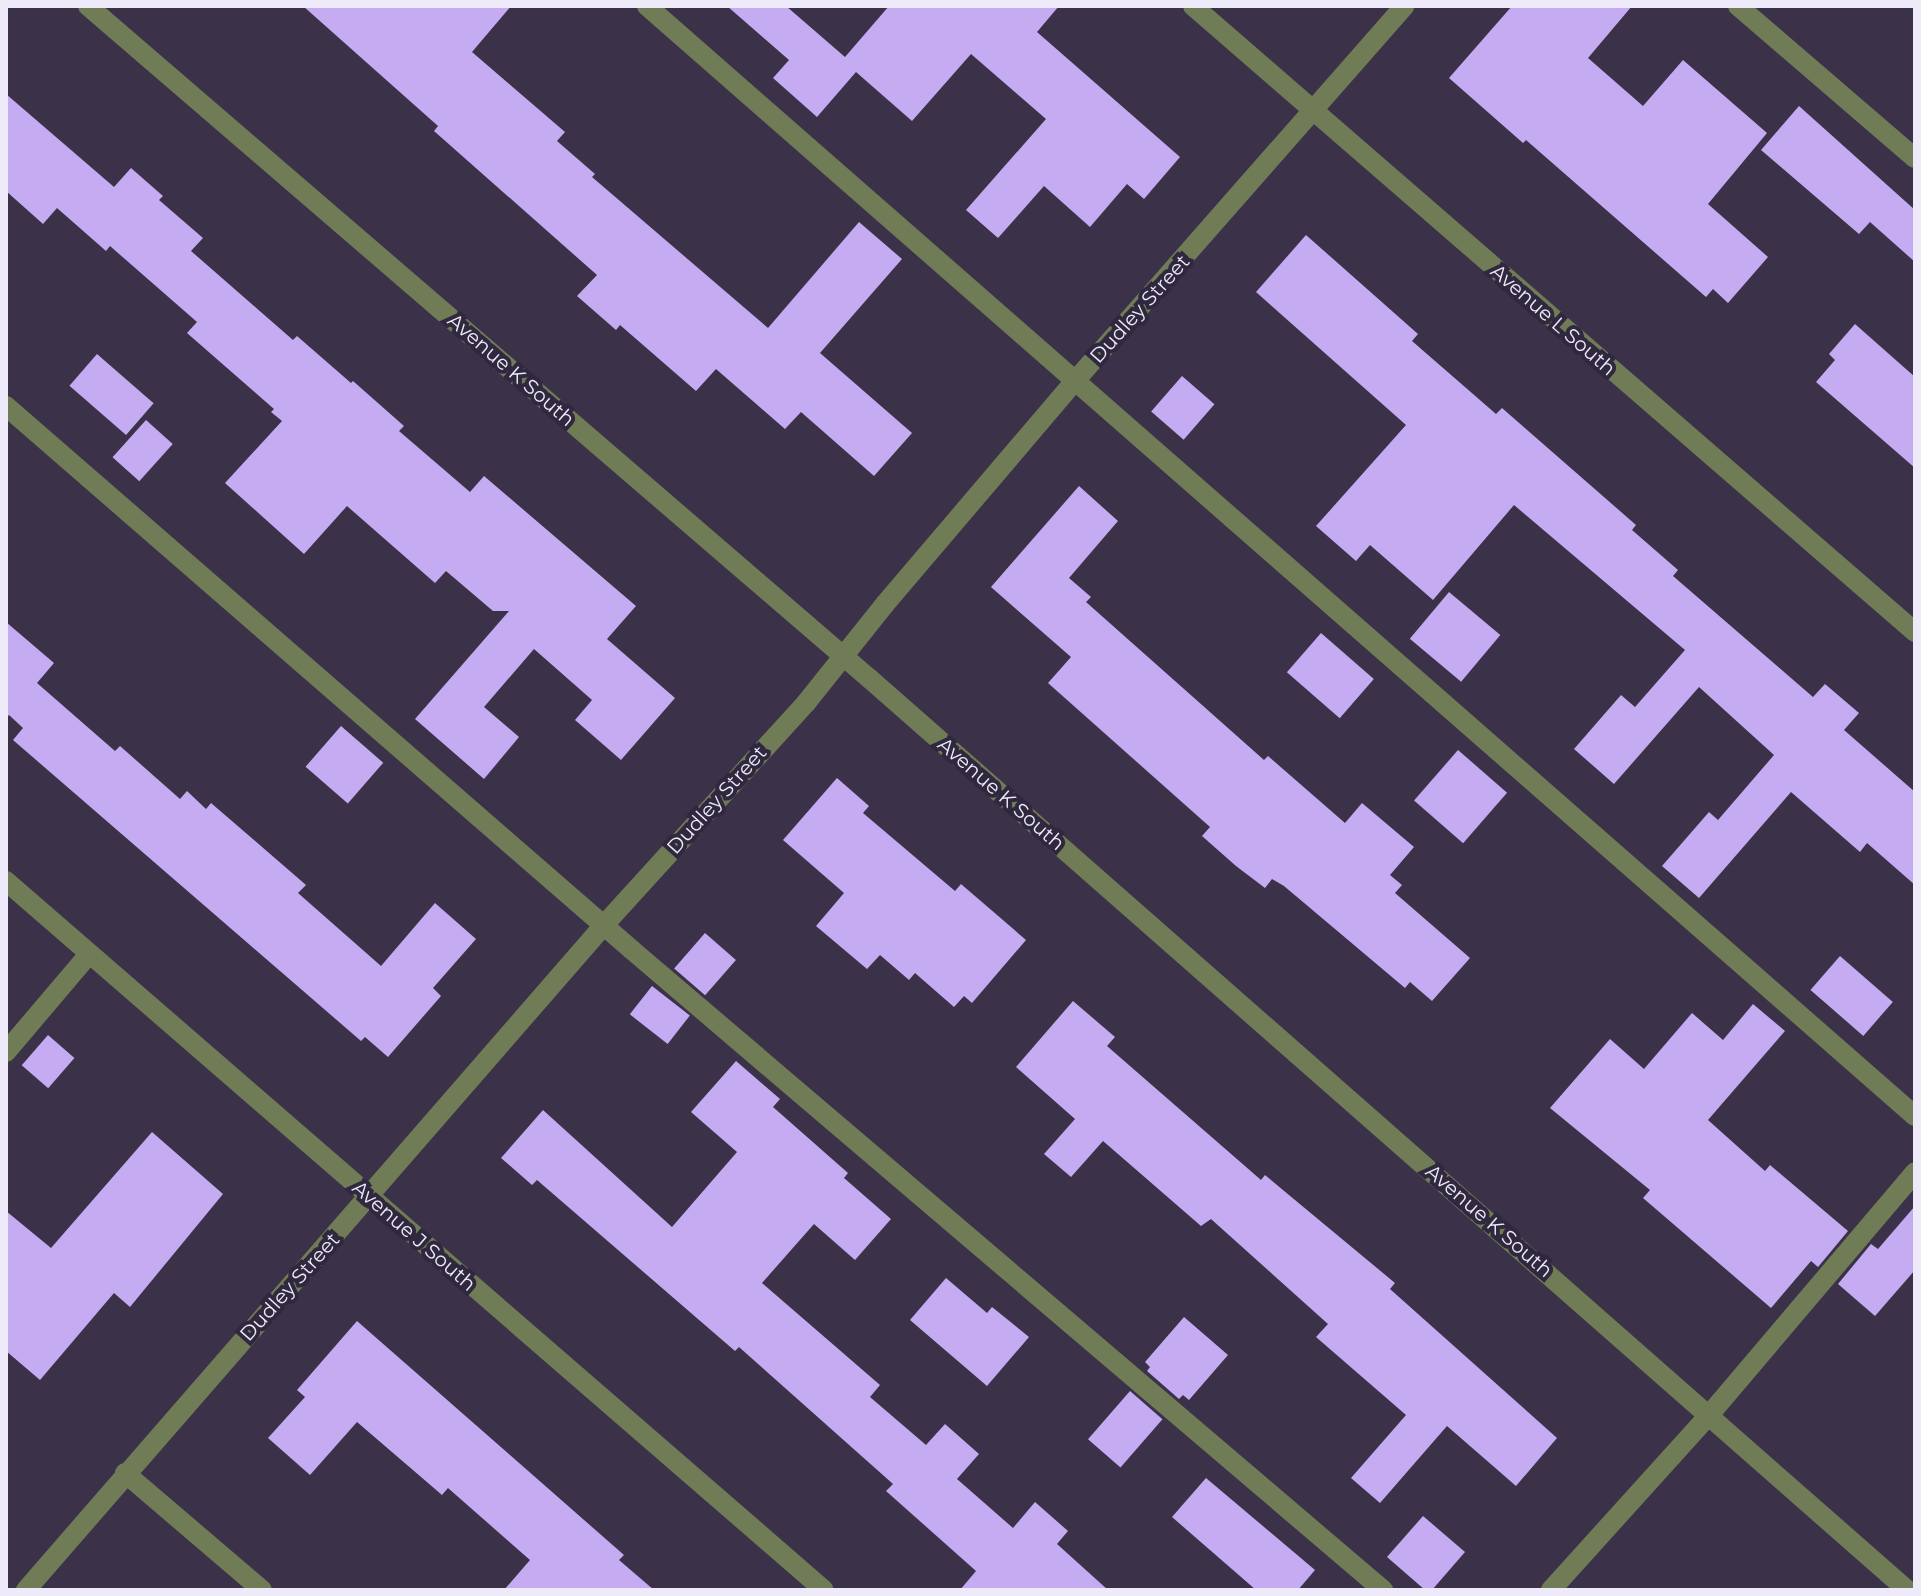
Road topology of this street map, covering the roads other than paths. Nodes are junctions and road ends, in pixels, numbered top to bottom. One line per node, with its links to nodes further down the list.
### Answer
1 (88, 6): 11 (street, Avenue K South)
2 (647, 6): 8 (street)
3 (1193, 6): 6 (street, Avenue L South)
4 (1404, 6): 6 (street, Dudley Street)
5 (1738, 6): 7 (street)
6 (1312, 112): 8 (street, Dudley Street); 10 (street, Avenue L South)
7 (1915, 158)
8 (1075, 381): 11 (street, Dudley Street); 16 (street)
9 (6, 406): 13 (street)
10 (1915, 632)
11 (842, 655): 13 (street, Dudley Street); 19 (street, Avenue K South)
12 (6, 881): 14 (street, Avenue J South)
13 (604, 925): 18 (street, Dudley Street); 24 (street)
14 (89, 954): 15 (street); 18 (street, Avenue J South)
15 (6, 1052)
16 (1915, 1116)
17 (1915, 1172): 19 (street)
18 (369, 1197): 20 (street, Dudley Street); 23 (street, Avenue J South)
19 (1710, 1414): 25 (street); 26 (street, Avenue K South)
20 (125, 1473): 21 (street, Dudley Street); 22 (street)
21 (26, 1590)
22 (262, 1590)
23 (824, 1590)
24 (1383, 1590)
25 (1551, 1590)
26 (1907, 1590)

